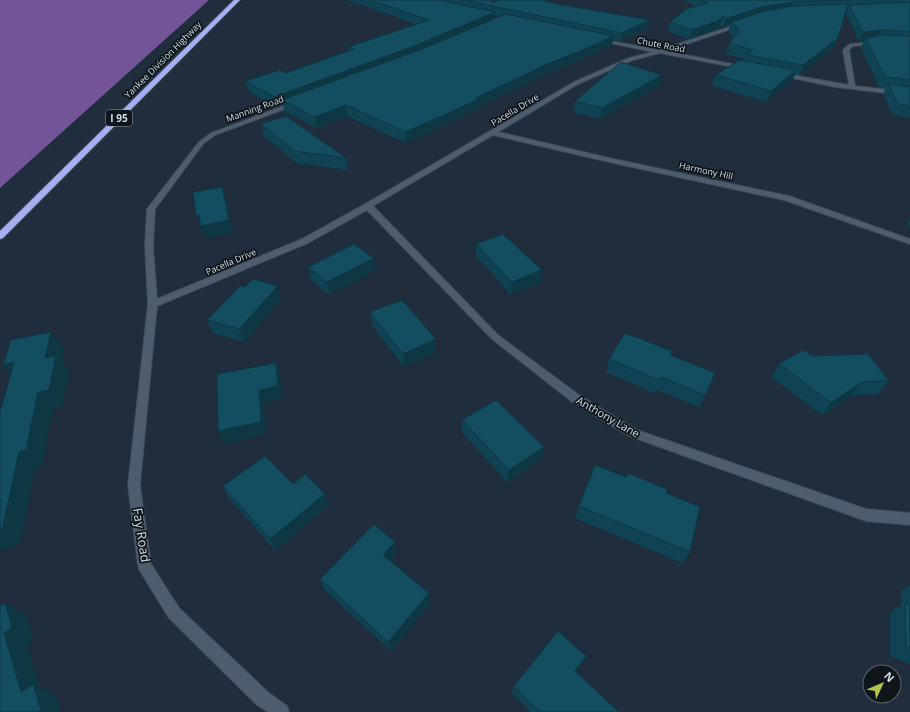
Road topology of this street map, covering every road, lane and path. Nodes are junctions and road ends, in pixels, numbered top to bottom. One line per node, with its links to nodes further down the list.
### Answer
1 (237, 0): 13 (highway, Yankee Division Highway / I 95)
2 (745, 23): 5 (street, Pacella Drive)
3 (596, 39): 5 (street, Chute Road)
4 (881, 43): 8 (street)
5 (657, 52): 6 (street, Chute Road); 11 (street, Pacella Drive)
6 (746, 69)
7 (776, 74): 8 (street)
8 (852, 87): 9 (street)
9 (910, 94)
10 (300, 101): 15 (street, Manning Road)
11 (494, 133): 12 (street, Pacella Drive); 14 (street, Harmony Hill)
12 (368, 206): 15 (street, Pacella Drive); 16 (street, Anthony Lane)
13 (0, 236)
14 (910, 242)
15 (153, 304): 17 (street, Fay Road)
16 (910, 519)
17 (281, 712)

